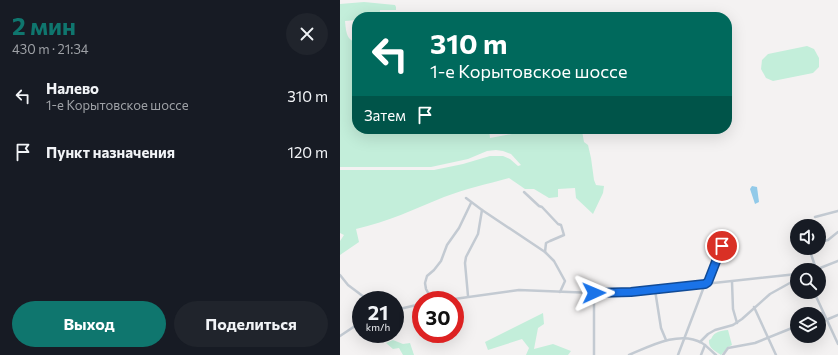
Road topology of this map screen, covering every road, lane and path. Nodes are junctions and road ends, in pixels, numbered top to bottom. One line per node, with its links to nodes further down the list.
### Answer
1 (524, 192): 10 (street)
2 (466, 198): 3 (street)
3 (471, 203): 4 (street); 20 (street)
4 (482, 210): 10 (street); 23 (street)
5 (838, 211): 6 (street)
6 (815, 217)
7 (838, 232): 9 (street)
8 (726, 237): 17 (street)
9 (826, 240)
10 (545, 252): 21 (street)
11 (838, 261): 12 (street)
12 (826, 266)
13 (340, 275): 19 (street)
14 (790, 275): 15 (street)
15 (732, 282): 17 (street); 28 (street)
16 (790, 282): 25 (street)
17 (705, 284): 18 (street); 33 (street)
18 (655, 290): 22 (street); 34 (street)
19 (356, 291)
20 (427, 291)
21 (560, 292): 22 (street); 23 (street)
22 (594, 293): 38 (street)
23 (468, 296): 24 (street)
24 (464, 297)
25 (754, 308): 28 (street); 32 (street)
26 (838, 315): 27 (street)
27 (826, 320): 36 (street)
28 (737, 323): 35 (street)
29 (352, 328): 31 (street)
30 (790, 329): 32 (street)
31 (340, 336)
32 (768, 338): 43 (street); 44 (street)
33 (684, 339): 34 (street); 35 (street); 40 (street)
34 (666, 340): 39 (street)
35 (700, 342): 37 (street)
36 (838, 344)
37 (705, 345): 41 (street); 42 (street)
38 (594, 355)
39 (629, 355)
40 (678, 355)
41 (701, 355)
42 (716, 355)
43 (723, 355)
44 (776, 355)

